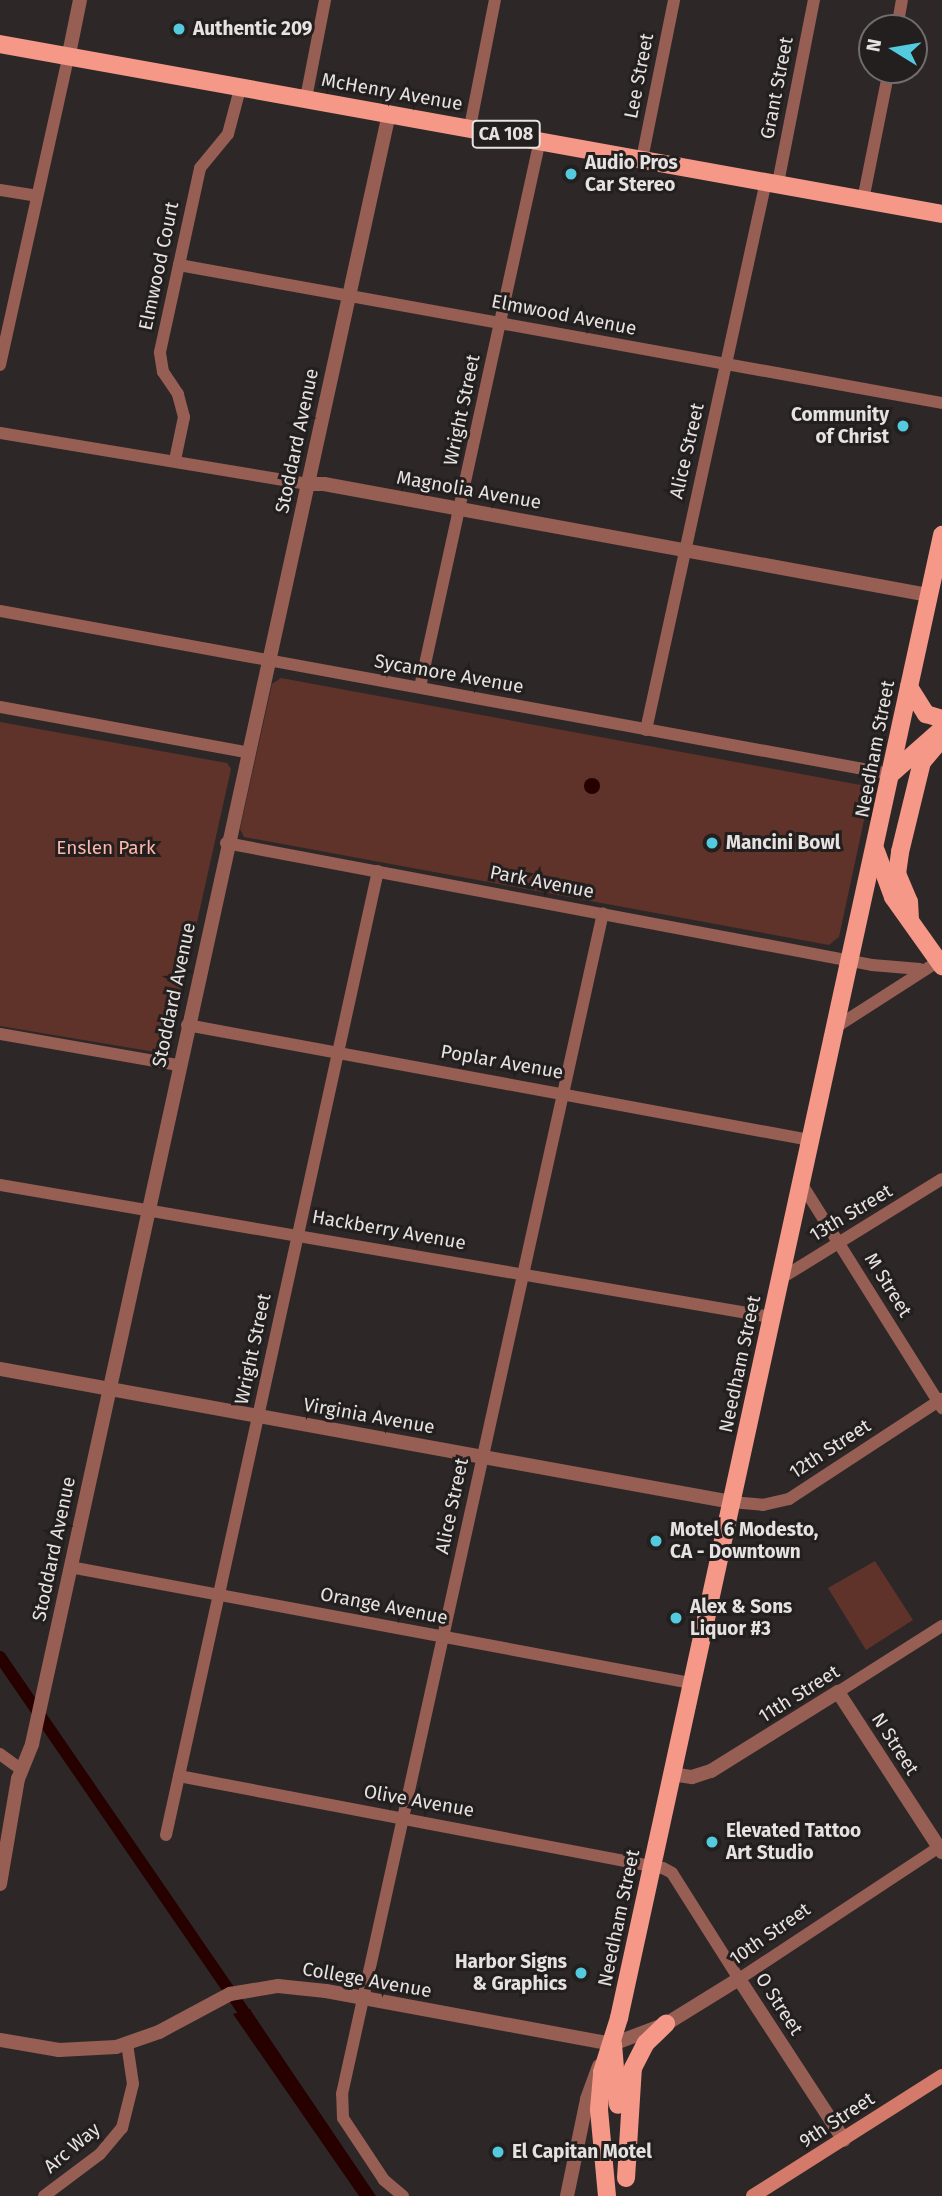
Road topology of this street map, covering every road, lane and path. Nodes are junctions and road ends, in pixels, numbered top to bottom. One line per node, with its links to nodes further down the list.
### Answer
1 (80, 0): 7 (street)
2 (325, 0): 10 (street)
3 (495, 0): 12 (street)
4 (674, 0): 14 (street, Lee Street)
5 (814, 0): 15 (street, Grant Street)
6 (0, 44): 7 (main road, McHenry Avenue / CA 108)
7 (69, 54): 9 (main road, McHenry Avenue / CA 108); 17 (street)
8 (886, 84): 18 (street)
9 (241, 85): 10 (main road, McHenry Avenue / CA 108); 20 (street, Elmwood Court)
10 (306, 98): 11 (main road, McHenry Avenue / CA 108)
11 (389, 113): 12 (main road, McHenry Avenue / CA 108); 21 (street, Stoddard Avenue)
12 (470, 127): 13 (main road, McHenry Avenue / CA 108)
13 (540, 140): 14 (main road, McHenry Avenue / CA 108); 23 (street, Wright Street)
14 (642, 159): 15 (main road, McHenry Avenue / CA 108)
15 (772, 182): 18 (main road, McHenry Avenue / CA 108); 25 (street, Alice Street)
16 (0, 190): 17 (street)
17 (37, 196): 22 (street)
18 (863, 200): 19 (main road, McHenry Avenue / CA 108)
19 (942, 214)
20 (179, 265): 21 (street, Elmwood Avenue); 28 (street, Elmwood Court)
21 (348, 296): 23 (street, Elmwood Avenue); 29 (street, Stoddard Avenue)
22 (6, 313): 24 (street)
23 (501, 322): 25 (street, Elmwood Avenue); 30 (street, Wright Street)
24 (0, 365)
25 (727, 365): 26 (street, Elmwood Avenue); 32 (street, Alice Street)
26 (942, 403)
27 (0, 433): 28 (street, Magnolia Avenue)
28 (174, 460): 29 (street, Magnolia Avenue)
29 (308, 484): 30 (street, Magnolia Avenue); 35 (street, Stoddard Avenue)
30 (460, 508): 32 (street, Magnolia Avenue); 36 (street, Wright Street)
31 (942, 536): 33 (main road, Needham Street)
32 (684, 550): 33 (street, Magnolia Avenue); 41 (street, Alice Street)
33 (929, 595): 37 (main road, Needham Street)
34 (0, 611): 35 (street, Sycamore Avenue)
35 (268, 661): 36 (street, Sycamore Avenue); 43 (street, Stoddard Avenue)
36 (420, 687): 41 (street, Sycamore Avenue)
37 (909, 687): 39 (main road); 44 (main road, Needham Street)
38 (0, 707): 43 (street)
39 (942, 719)
40 (942, 729): 44 (main road)
41 (646, 730): 44 (street, Sycamore Avenue)
42 (942, 738): 49 (main road)
43 (246, 752): 45 (street, Stoddard Avenue)
44 (891, 774): 46 (main road, Needham Street)
45 (226, 843): 47 (street, Park Avenue); 53 (street, Stoddard Avenue)
46 (876, 851): 49 (main road); 50 (main road, Needham Street)
47 (378, 871): 48 (street, Park Avenue); 56 (street, Wright Street)
48 (603, 913): 50 (street, Park Avenue); 58 (street, Alice Street)
49 (910, 920): 51 (main road)
50 (850, 960): 52 (street, Park Avenue); 54 (main road, Needham Street)
51 (941, 962): 52 (street)
52 (920, 969): 54 (street)
53 (187, 1025): 56 (street, Poplar Avenue); 57 (street, Stoddard Avenue)
54 (836, 1027): 59 (main road, Needham Street)
55 (0, 1034): 57 (street)
56 (338, 1052): 58 (street, Poplar Avenue); 64 (street, Wright Street)
57 (178, 1065): 63 (street, Stoddard Avenue)
58 (564, 1093): 59 (street, Poplar Avenue); 66 (street, Alice Street)
59 (810, 1140): 61 (main road, Needham Street)
60 (942, 1180): 65 (street, 13th Street)
61 (801, 1183): 65 (street, M Street); 67 (main road, Needham Street)
62 (0, 1185): 63 (street, Hackberry Avenue)
63 (147, 1210): 64 (street, Hackberry Avenue); 70 (street, Stoddard Avenue)
64 (298, 1234): 66 (street, Hackberry Avenue); 72 (street, Wright Street)
65 (838, 1242): 67 (street, 13th Street); 71 (street, M Street)
66 (523, 1274): 68 (street, Hackberry Avenue); 73 (street, Alice Street)
67 (780, 1279): 68 (main road, Needham Street)
68 (771, 1317): 74 (main road, Needham Street)
69 (0, 1369): 70 (street, Virginia Avenue)
70 (108, 1388): 72 (street, Virginia Avenue); 75 (street, Stoddard Avenue)
71 (941, 1403): 74 (street, 12th Street)
72 (258, 1416): 73 (street, Virginia Avenue); 76 (street, Wright Street)
73 (483, 1456): 74 (street, Virginia Avenue); 78 (street, Alice Street)
74 (731, 1502): 79 (main road, Needham Street)
75 (70, 1567): 76 (street, Orange Avenue); 82 (street, Stoddard Avenue)
76 (218, 1595): 78 (street, Orange Avenue); 84 (street, Wright Street)
77 (942, 1626): 80 (street, 11th Street)
78 (443, 1637): 79 (street, Orange Avenue); 85 (street, Alice Street)
79 (691, 1683): 83 (main road, Needham Street)
80 (838, 1692): 83 (street, 11th Street); 87 (street, N Street)
81 (0, 1754): 82 (street)
82 (21, 1769): 89 (street, Stoddard Avenue)
83 (672, 1774): 88 (main road, Needham Street)
84 (178, 1776): 85 (street, Olive Avenue); 86 (street, Wright Street)
85 (403, 1817): 88 (street, Olive Avenue); 91 (street, Alice Street)
86 (166, 1835)
87 (941, 1848): 90 (street, 10th Street)
88 (652, 1864): 90 (street, O Street); 95 (main road, Needham Street)
89 (0, 1883)
90 (739, 1979): 92 (street, 10th Street); 97 (street, O Street)
91 (363, 1997): 94 (street, College Avenue); 95 (street, College Avenue); 100 (street, Alice Street)
92 (666, 2024): 95 (street, 10th Street); 98 (main road)
93 (0, 2040): 94 (street, College Avenue)
94 (127, 2044): 99 (street, Arc Way)
95 (610, 2048): 98 (main road); 101 (street, Needham Street); 102 (main road)
96 (942, 2076): 97 (main road, 9th Street)
97 (844, 2140): 103 (main road, 9th Street)
98 (627, 2187)
99 (44, 2196)
100 (403, 2196)
101 (567, 2196)
102 (607, 2196)
103 (753, 2196)

